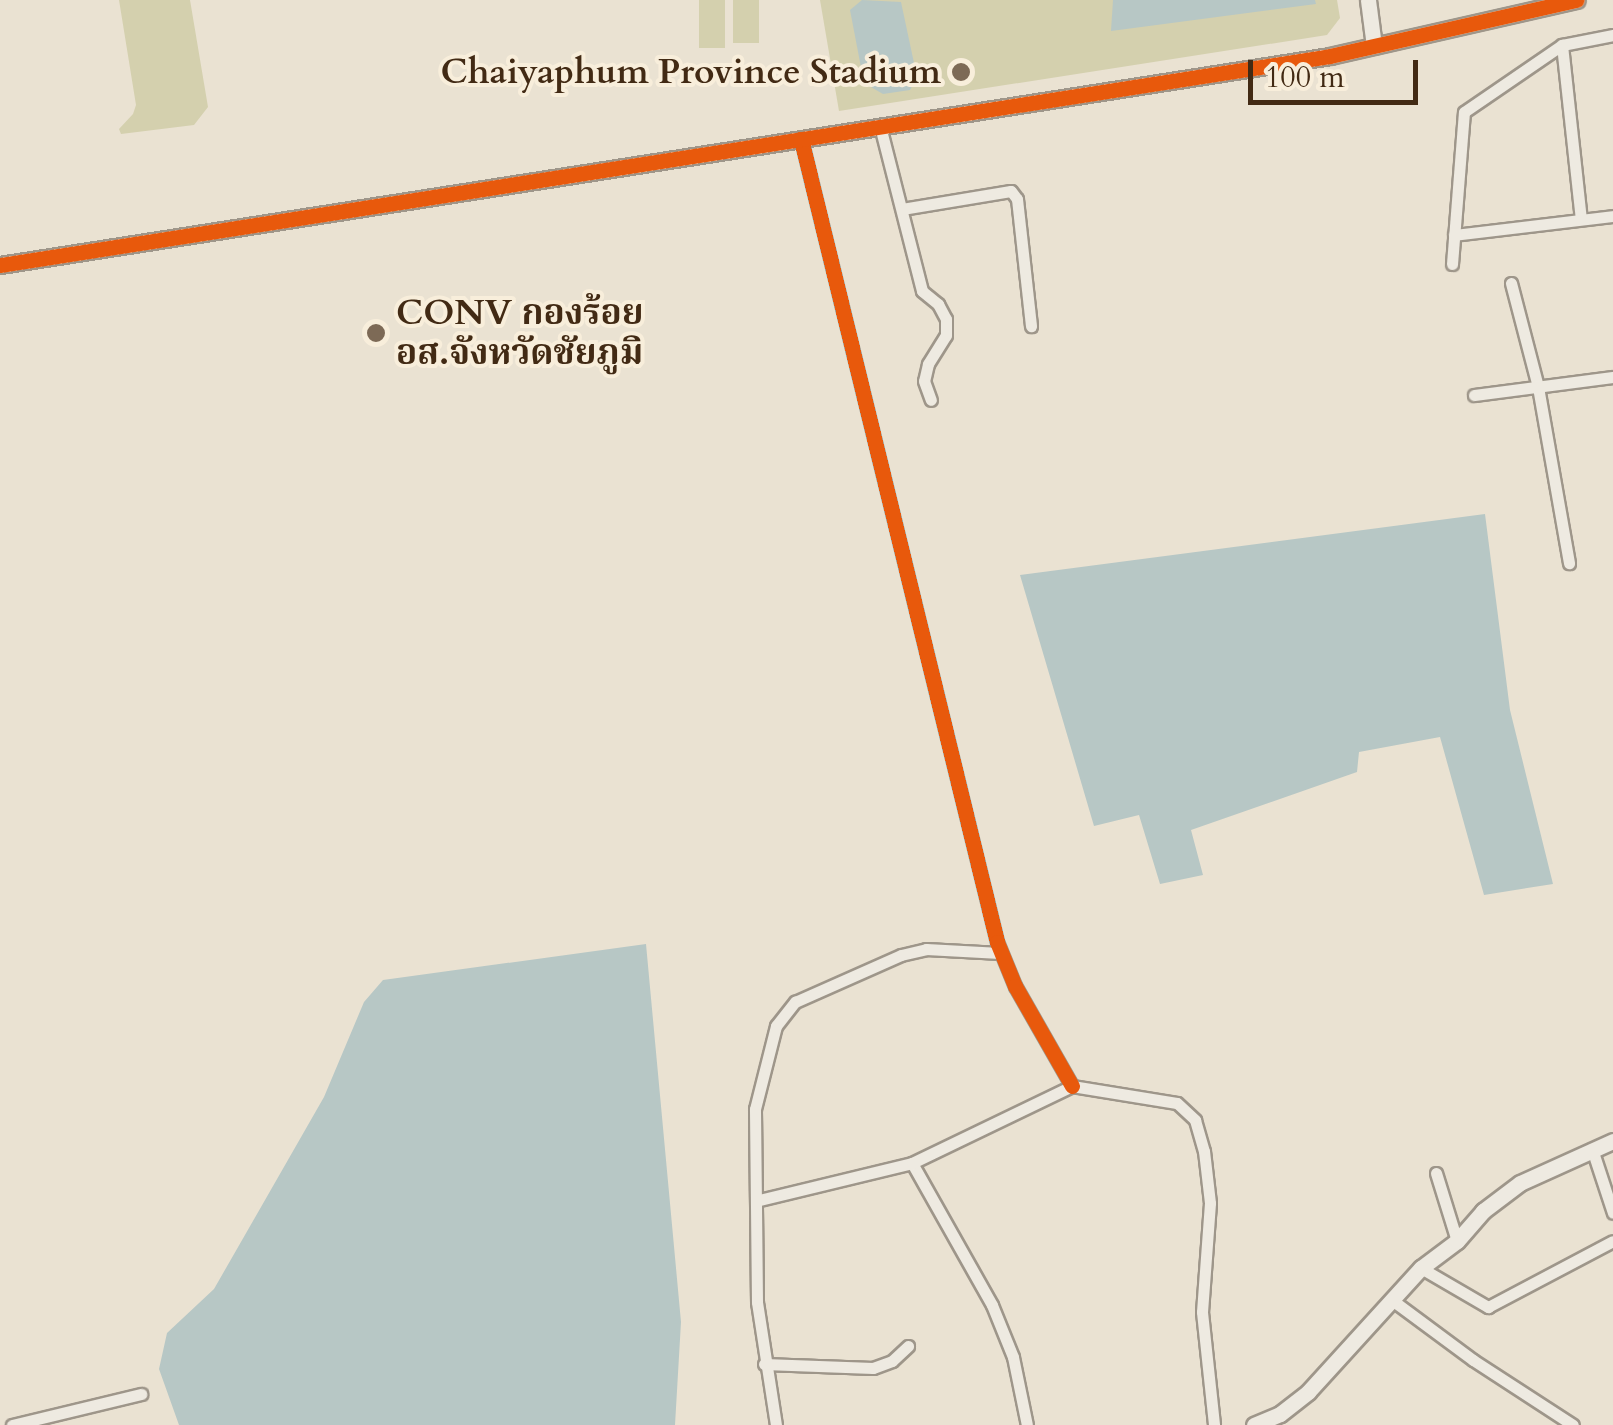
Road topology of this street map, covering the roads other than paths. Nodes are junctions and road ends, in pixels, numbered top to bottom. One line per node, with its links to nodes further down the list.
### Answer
1 (1368, 0): 5 (street)
2 (1577, 0): 5 (street)
3 (1613, 35): 4 (street)
4 (1562, 45): 10 (street); 11 (street)
5 (1374, 46): 6 (street)
6 (880, 126): 7 (street); 8 (street)
7 (801, 139): 13 (street); 21 (street)
8 (902, 209): 15 (street); 19 (street)
9 (1613, 216): 10 (street)
10 (1581, 219): 11 (street)
11 (1454, 235): 12 (street)
12 (1452, 264)
13 (0, 265)
14 (1511, 283): 17 (street)
15 (1032, 326)
16 (1613, 377): 17 (street)
17 (1538, 387): 18 (street); 20 (street)
18 (1474, 395)
19 (931, 400)
20 (1569, 563)
21 (1000, 953): 22 (street); 27 (street)
22 (1072, 1086): 25 (street); 40 (street)
23 (1613, 1141): 24 (street)
24 (1592, 1148): 28 (street); 29 (street)
25 (912, 1163): 27 (street); 39 (street)
26 (1436, 1173): 29 (street)
27 (759, 1200): 34 (street)
28 (1613, 1213)
29 (1457, 1241): 31 (street)
30 (1613, 1241): 31 (street)
31 (1421, 1268): 32 (street)
32 (1392, 1300): 41 (street); 42 (street)
33 (908, 1346): 34 (street)
34 (764, 1364): 38 (street)
35 (141, 1394): 36 (street)
36 (56, 1421): 37 (street)
37 (12, 1425)
38 (776, 1425)
39 (1028, 1425)
40 (1214, 1425)
41 (1254, 1425)
42 (1573, 1425)

